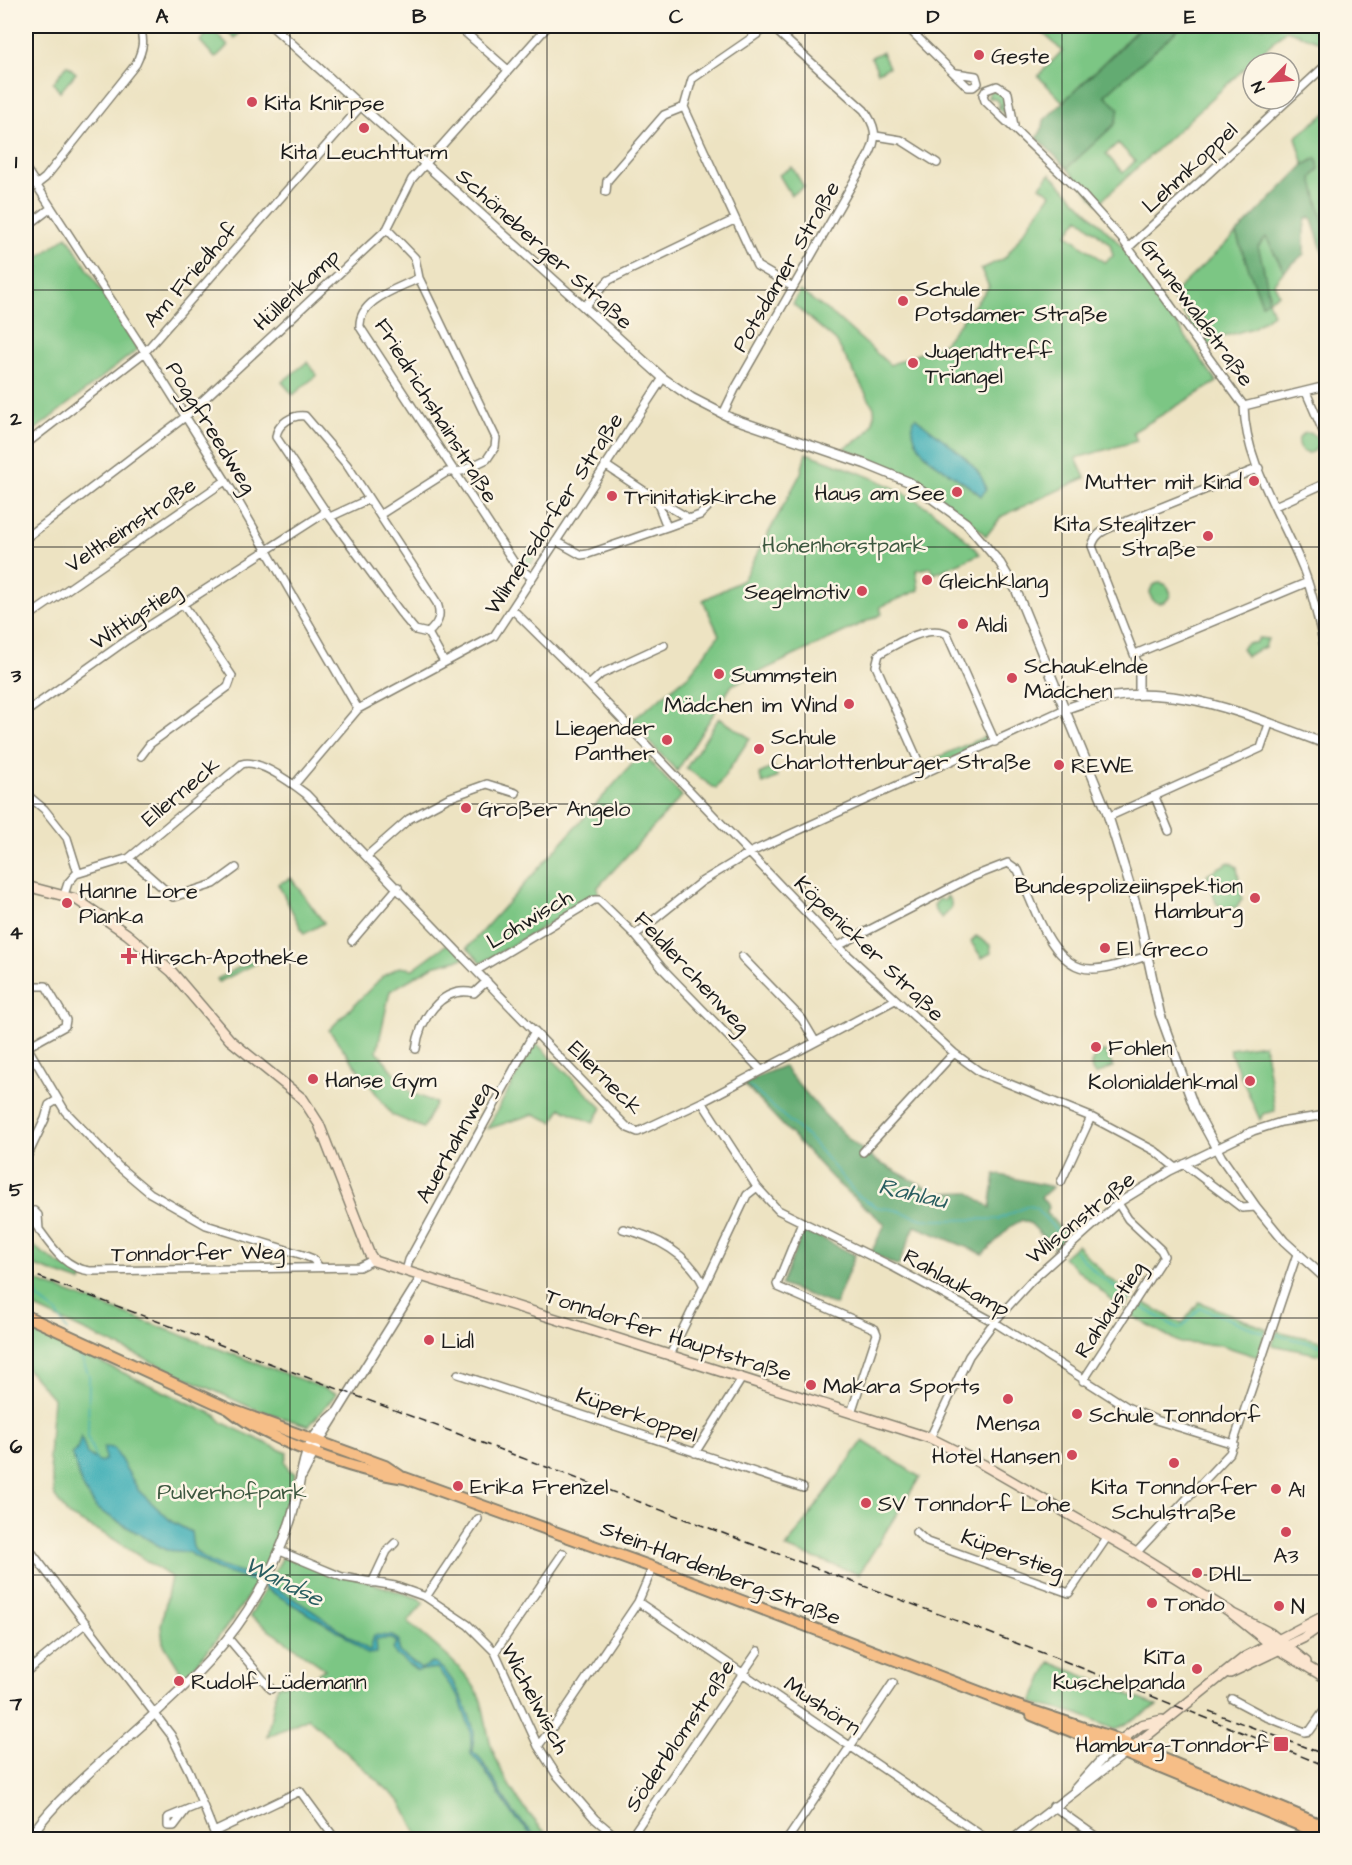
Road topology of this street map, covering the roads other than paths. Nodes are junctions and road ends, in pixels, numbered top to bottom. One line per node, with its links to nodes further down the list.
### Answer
1 (139, 26): 17 (street)
2 (272, 26): 10 (street, Schöneberger Straße)
3 (458, 26): 8 (street)
4 (548, 26): 8 (street, Hüllenkamp)
5 (770, 26): 11 (street); 13 (street)
6 (906, 26): 9 (street)
7 (1326, 64): 23 (street, Lehmkoppel)
8 (508, 70): 15 (street, Hüllenkamp)
9 (956, 74)
10 (361, 106): 15 (street, Schöneberger Straße); 27 (street, Am Friedhof)
11 (684, 107): 18 (street); 20 (street)
12 (1014, 126): 12 (street, Grunewaldstraße); 23 (street, Grunewaldstraße)
13 (876, 136): 14 (street); 25 (street, Potsdamer Straße)
14 (937, 163)
15 (426, 164): 22 (street, Hüllenkamp); 26 (street, Schöneberger Straße)
16 (26, 169): 17 (street, Poggfreedweg)
17 (36, 185): 19 (street, Poggfreedweg)
18 (606, 192)
19 (51, 208): 21 (street); 27 (street, Poggfreedweg)
20 (734, 220): 25 (street); 26 (street)
21 (26, 227)
22 (387, 228): 24 (street); 33 (street, Hüllenkamp)
23 (1129, 247): 31 (street, Grunewaldstraße)
24 (418, 278): 38 (street); 38 (street, Friedrichshainstraße)
25 (793, 287): 32 (street, Potsdamer Straße)
26 (584, 307): 28 (street, Schöneberger Straße)
27 (145, 352): 33 (street, Poggfreedweg); 35 (street, Am Friedhof)
28 (663, 378): 32 (street, Schöneberger Straße); 36 (street, Wilmersdorfer Straße)
29 (1326, 386): 30 (street)
30 (1306, 392): 31 (street); 34 (street)
31 (1244, 406): 37 (street, Grunewaldstraße)
32 (723, 414): 63 (street, Schöneberger Straße)
33 (185, 417): 39 (street, Poggfreedweg); 49 (street, Hüllenkamp)
34 (1326, 438)
35 (26, 444)
36 (605, 465): 42 (street); 50 (street, Wilmersdorfer Straße)
37 (1259, 468): 43 (street, Grunewaldstraße); 59 (street)
38 (454, 472): 45 (street); 52 (street, Friedrichshainstraße)
39 (225, 481): 51 (street, Poggfreedweg); 56 (street, Veltheimstraße)
40 (1326, 483): 43 (street)
41 (369, 499): 45 (street); 46 (street, Wittigstieg); 46 (street)
42 (656, 499): 47 (street); 48 (street)
43 (1275, 506): 53 (street, Grunewaldstraße)
44 (706, 508): 47 (street)
45 (381, 514): 57 (street)
46 (328, 515): 51 (street, Wittigstieg); 57 (street)
47 (690, 519): 48 (street)
48 (667, 527): 50 (street)
49 (26, 538)
50 (556, 541): 52 (street, Wilmersdorfer Straße)
51 (265, 549): 54 (street, Wittigstieg); 66 (street, Poggfreedweg)
52 (532, 578): 55 (street, Wilmersdorfer Straße)
53 (1308, 582): 59 (street); 60 (street, Grunewaldstraße)
54 (183, 604): 68 (street, Wittigstieg); 72 (street)
55 (513, 610): 61 (street, Wilmersdorfer Straße); 62 (street, Köpenicker Straße)
56 (26, 618)
57 (428, 633): 61 (street)
58 (664, 645): 62 (street)
59 (1135, 654): 64 (street)
60 (1326, 657)
61 (444, 662): 66 (street, Wilmersdorfer Straße)
62 (589, 685): 80 (street, Köpenicker Straße)
63 (1056, 688): 65 (street); 67 (street, Schöneberger Straße)
64 (1139, 694): 65 (street); 69 (street)
65 (1090, 700): 67 (street)
66 (358, 709): 74 (street, Wilmersdorfer Straße)
67 (1065, 709): 70 (street); 78 (street, Schöneberger Straße)
68 (26, 712)
69 (1269, 724): 71 (street); 77 (street)
70 (995, 742): 73 (street); 73 (street)
71 (1326, 744)
72 (141, 756)
73 (924, 774): 80 (street)
74 (294, 784): 81 (street, Ellerneck); 82 (street, Ellerneck)
75 (516, 793): 81 (street)
76 (26, 794): 84 (street)
77 (1155, 797): 78 (street); 79 (street)
78 (1108, 817): 92 (street, Schöneberger Straße)
79 (1169, 831)
80 (749, 853): 89 (street); 91 (street, Köpenicker Straße)
81 (367, 856): 86 (street, Ellerneck)
82 (129, 858): 83 (street); 84 (street, Ellerneck)
83 (236, 868)
84 (78, 873): 87 (street)
85 (26, 886): 87 (main road)
86 (398, 887): 90 (street); 94 (street, Ellerneck)
87 (64, 895): 123 (main road)
88 (599, 900): 89 (street, Feldlerchenweg); 94 (street, Lohwisch)
89 (635, 935): 103 (street, Feldlerchenweg)
90 (352, 941)
91 (838, 946): 92 (street); 97 (street, Köpenicker Straße)
92 (1147, 956): 110 (street, Schöneberger Straße)
93 (742, 957): 99 (street)
94 (477, 970): 95 (street, Ellerneck)
95 (487, 981): 98 (street, Ellerneck); 101 (street)
96 (26, 992): 100 (street)
97 (895, 1000): 99 (street, Ellerneck); 102 (street, Köpenicker Straße)
98 (535, 1031): 105 (street, Ellerneck); 125 (street, Auerhahnweg)
99 (815, 1041): 103 (street, Ellerneck)
100 (26, 1046): 104 (street)
101 (416, 1049)
102 (954, 1053): 107 (street, Köpenicker Straße); 111 (street)
103 (760, 1069): 105 (street, Ellerneck)
104 (57, 1100): 108 (street); 124 (street)
105 (702, 1101): 116 (street, Rahlaukamp)
106 (1326, 1115): 110 (street, Wilsonstraße)
107 (1091, 1117): 114 (street, Köpenicker Straße); 115 (street)
108 (34, 1137): 109 (street); 112 (street)
109 (26, 1139)
110 (1216, 1148): 113 (street, Wilsonstraße); 118 (street, Schöneberger Straße)
111 (863, 1152)
112 (26, 1160)
113 (1184, 1164): 114 (street, Wilsonstraße); 118 (street)
114 (1176, 1168): 117 (street, Wilsonstraße)
115 (1061, 1182)
116 (758, 1186): 119 (street, Rahlaukamp); 128 (street)
117 (1118, 1203): 130 (street, Wilsonstraße); 134 (street, Rahlaustieg)
118 (1256, 1207): 122 (street, Schöneberger Straße)
119 (802, 1224): 130 (street, Rahlaukamp); 135 (street)
120 (623, 1229): 128 (street)
121 (39, 1230): 124 (street, Tonndorfer Weg)
122 (1298, 1254): 127 (street, Schöneberger Straße); 137 (street)
123 (373, 1260): 124 (street, Tonndorfer Weg); 125 (main road, Tonndorfer Hauptstraße)
124 (319, 1267)
125 (406, 1271): 126 (main road, Tonndorfer Hauptstraße)
126 (422, 1276): 131 (main road, Tonndorfer Hauptstraße); 138 (street)
127 (1326, 1279)
128 (704, 1286): 131 (street)
129 (26, 1316): 138 (main road, Stein-Hardenberg-Straße)
130 (994, 1322): 134 (street, Rahlaukamp); 136 (street, Wilsonstraße)
131 (670, 1355): 133 (main road, Tonndorfer Hauptstraße)
132 (459, 1374): 139 (street, Küperkoppel)
133 (742, 1378): 135 (main road, Tonndorfer Hauptstraße); 139 (street)
134 (1083, 1381): 137 (street, Rahlaukamp)
135 (851, 1413): 136 (main road, Tonndorfer Hauptstraße)
136 (930, 1438): 143 (main road, Tonndorfer Hauptstraße)
137 (1234, 1444): 148 (street)
138 (313, 1446): 146 (street); 149 (main road, Stein-Hardenberg-Straße)
139 (695, 1453): 140 (street, Küperkoppel)
140 (803, 1488)
141 (478, 1519): 151 (street)
142 (916, 1532): 143 (street, Küperstieg)
143 (1108, 1536): 148 (main road, Tonndorfer Hauptstraße)
144 (395, 1543): 150 (street)
145 (26, 1545): 156 (street)
146 (280, 1551): 150 (street, Wichelwisch); 157 (street)
147 (563, 1553): 160 (street)
148 (1136, 1553): 153 (main road, Tonndorfer Hauptstraße)
149 (652, 1567): 152 (street); 170 (main road, Stein-Hardenberg-Straße)
150 (372, 1583): 151 (street, Wichelwisch)
151 (426, 1597): 160 (street, Wichelwisch)
152 (638, 1602): 163 (street, Mushörn); 174 (street)
153 (1232, 1614): 158 (main road, Tonndorfer Hauptstraße); 159 (main road, Tonndorfer Hauptstraße)
154 (1326, 1615): 159 (main road)
155 (1326, 1622): 159 (main road)
156 (86, 1623): 162 (street); 171 (street)
157 (228, 1638): 167 (street); 171 (street)
158 (1270, 1644): 159 (main road, Tonndorfer Hauptstraße); 164 (main road)
159 (1282, 1645): 164 (main road); 165 (main road, Tonndorfer Hauptstraße)
160 (495, 1652): 174 (street, Wichelwisch)
161 (758, 1652): 163 (street, Söderblomstraße)
162 (26, 1672)
163 (743, 1673): 175 (street, Mushörn); 189 (street, Söderblomstraße)
164 (1227, 1674): 172 (main road)
165 (1325, 1678)
166 (893, 1683): 175 (street)
167 (271, 1689)
168 (1232, 1699): 169 (street)
169 (1326, 1707)
170 (1022, 1708): 173 (main road, Stein-Hardenberg-Straße); 177 (main road, Stein-Hardenberg-Straße)
171 (154, 1713): 180 (street); 186 (street)
172 (1164, 1719): 173 (main road); 176 (main road)
173 (1119, 1741): 176 (main road, Stein-Hardenberg-Straße); 177 (main road)
174 (538, 1746): 188 (street, Wichelwisch)
175 (850, 1746): 190 (street); 191 (street, Mushörn)
176 (1133, 1746): 178 (main road); 183 (main road, Stein-Hardenberg-Straße)
177 (1111, 1749): 178 (main road, Stein-Hardenberg-Straße); 179 (street)
178 (1124, 1754): 179 (street); 185 (main road, Stein-Hardenberg-Straße)
179 (1074, 1790): 181 (street)
180 (202, 1803): 182 (street); 184 (street)
181 (1053, 1806): 192 (street); 193 (street)
182 (186, 1810)
183 (1326, 1827)
184 (215, 1836): 187 (street)
185 (1326, 1836)
186 (28, 1839)
187 (336, 1839)
188 (620, 1839)
189 (629, 1839)
190 (787, 1839)
191 (988, 1839)
192 (1012, 1839)
193 (1101, 1839)

